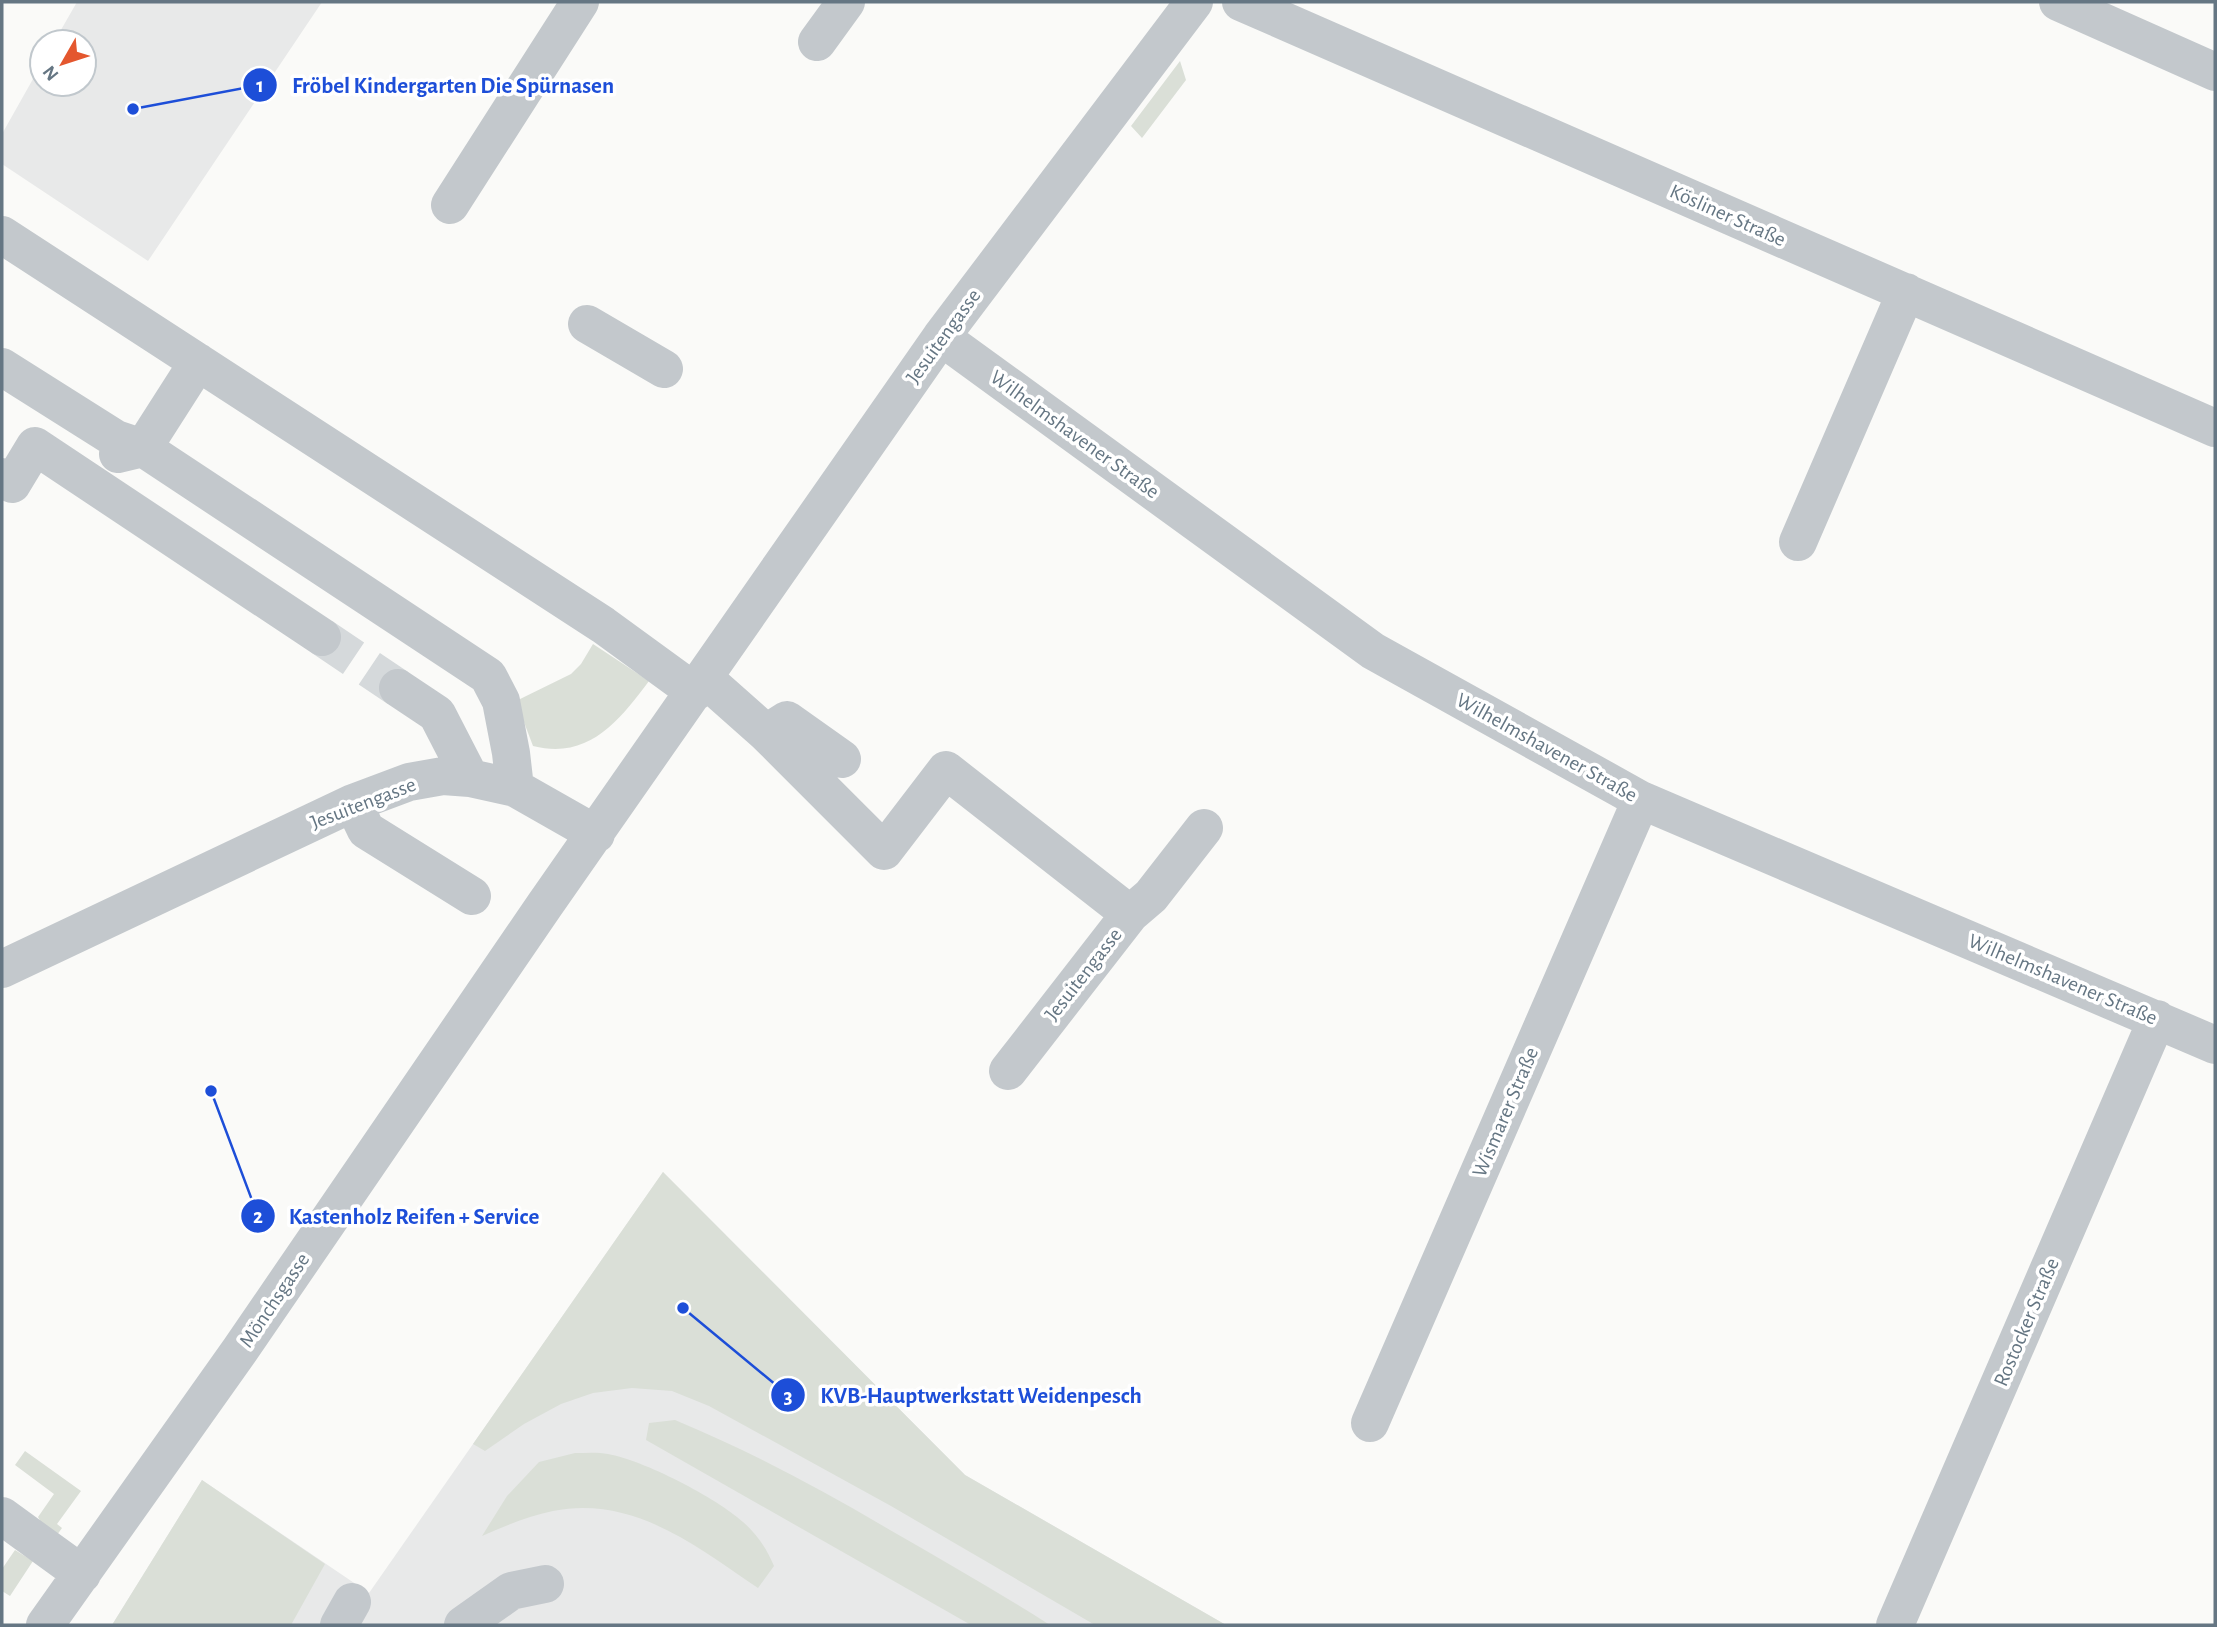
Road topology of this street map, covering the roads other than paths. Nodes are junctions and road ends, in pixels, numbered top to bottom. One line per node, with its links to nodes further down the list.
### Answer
1 (580, 2): 8 (street)
2 (846, 2): 6 (street)
3 (1241, 2): 10 (street, Kösliner Straße)
4 (2058, 2): 7 (street)
5 (1191, 3): 12 (street, Jesuitengasse)
6 (817, 42)
7 (2215, 72)
8 (450, 205)
9 (2, 235): 13 (street)
10 (1906, 292): 17 (street, Kösliner Straße); 20 (street)
11 (587, 324): 15 (street)
12 (941, 337): 22 (street, Jesuitengasse); 28 (street, Wilhelmshavener Straße)
13 (198, 362): 18 (street); 22 (street)
14 (2, 367): 18 (street)
15 (664, 369)
16 (2, 392): 18 (street)
17 (2215, 428)
18 (143, 448): 27 (street)
19 (2, 477): 21 (street)
20 (1798, 542)
21 (322, 637)
22 (700, 685): 24 (street, Jesuitengasse); 31 (street, Jesuitengasse)
23 (398, 688): 26 (street)
24 (766, 733): 25 (street); 33 (street, Jesuitengasse)
25 (842, 759)
26 (470, 778): 27 (street, Jesuitengasse); 29 (street, Jesuitengasse)
27 (515, 788): 31 (street, Jesuitengasse)
28 (1641, 800): 35 (street, Wilhelmshavener Straße); 38 (street, Wismarer Straße)
29 (353, 803): 32 (street); 34 (street, Jesuitengasse)
30 (1204, 828): 33 (street, Jesuitengasse)
31 (596, 834): 40 (street, Mönchsgasse)
32 (472, 896)
33 (1130, 914): 37 (street, Jesuitengasse)
34 (2, 968)
35 (2157, 1019): 36 (street, Wilhelmshavener Straße); 44 (street, Rostocker Straße)
36 (2215, 1045)
37 (1008, 1071)
38 (1370, 1423)
39 (2, 1516): 40 (street)
40 (82, 1574): 42 (street, Mönchsgasse)
41 (545, 1584): 43 (street)
42 (45, 1625)
43 (463, 1625)
44 (1895, 1625)

